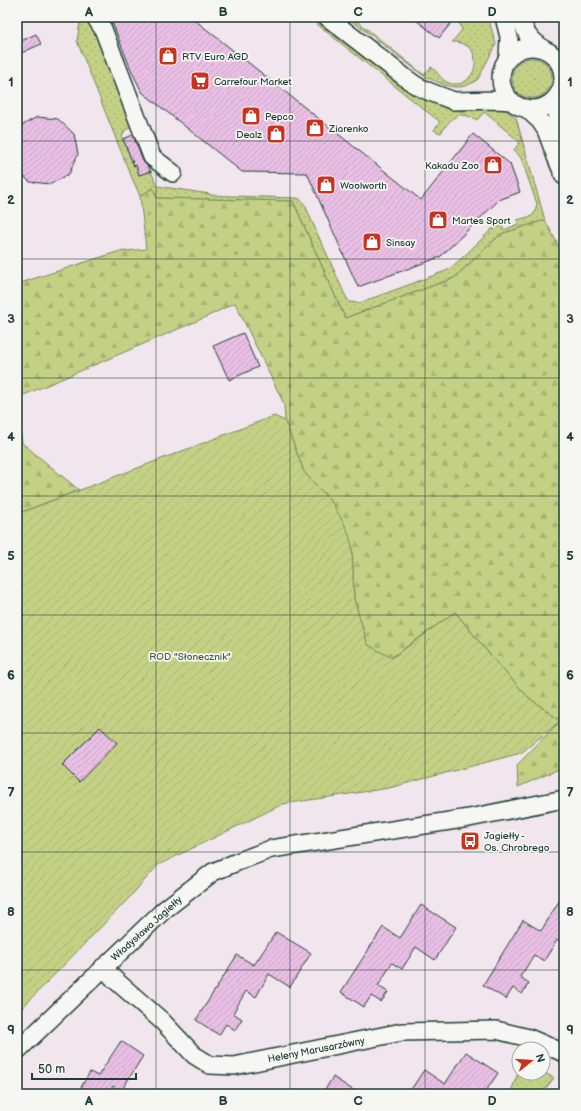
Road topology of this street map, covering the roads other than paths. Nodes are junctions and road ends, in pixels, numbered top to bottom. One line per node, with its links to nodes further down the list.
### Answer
1 (96, 17): 13 (street)
2 (327, 17): 9 (street)
3 (504, 17): 6 (street)
4 (520, 17): 5 (street)
5 (552, 52): 6 (street); 8 (street)
6 (508, 59): 7 (street)
7 (501, 75): 9 (street); 10 (street)
8 (561, 90): 11 (street); 12 (street)
9 (470, 100): 10 (street)
10 (511, 101): 11 (street)
11 (526, 108): 14 (street)
12 (564, 136)
13 (173, 173)
14 (564, 176)
15 (564, 789): 17 (street, Władysława Jagiełły)
16 (564, 799): 17 (street, Władysława Jagiełły)
17 (489, 814): 18 (street, Władysława Jagiełły)
18 (103, 968): 19 (street, Władysława Jagiełły); 20 (street, Heleny Marusarzówny)
19 (17, 1051)
20 (564, 1053)

